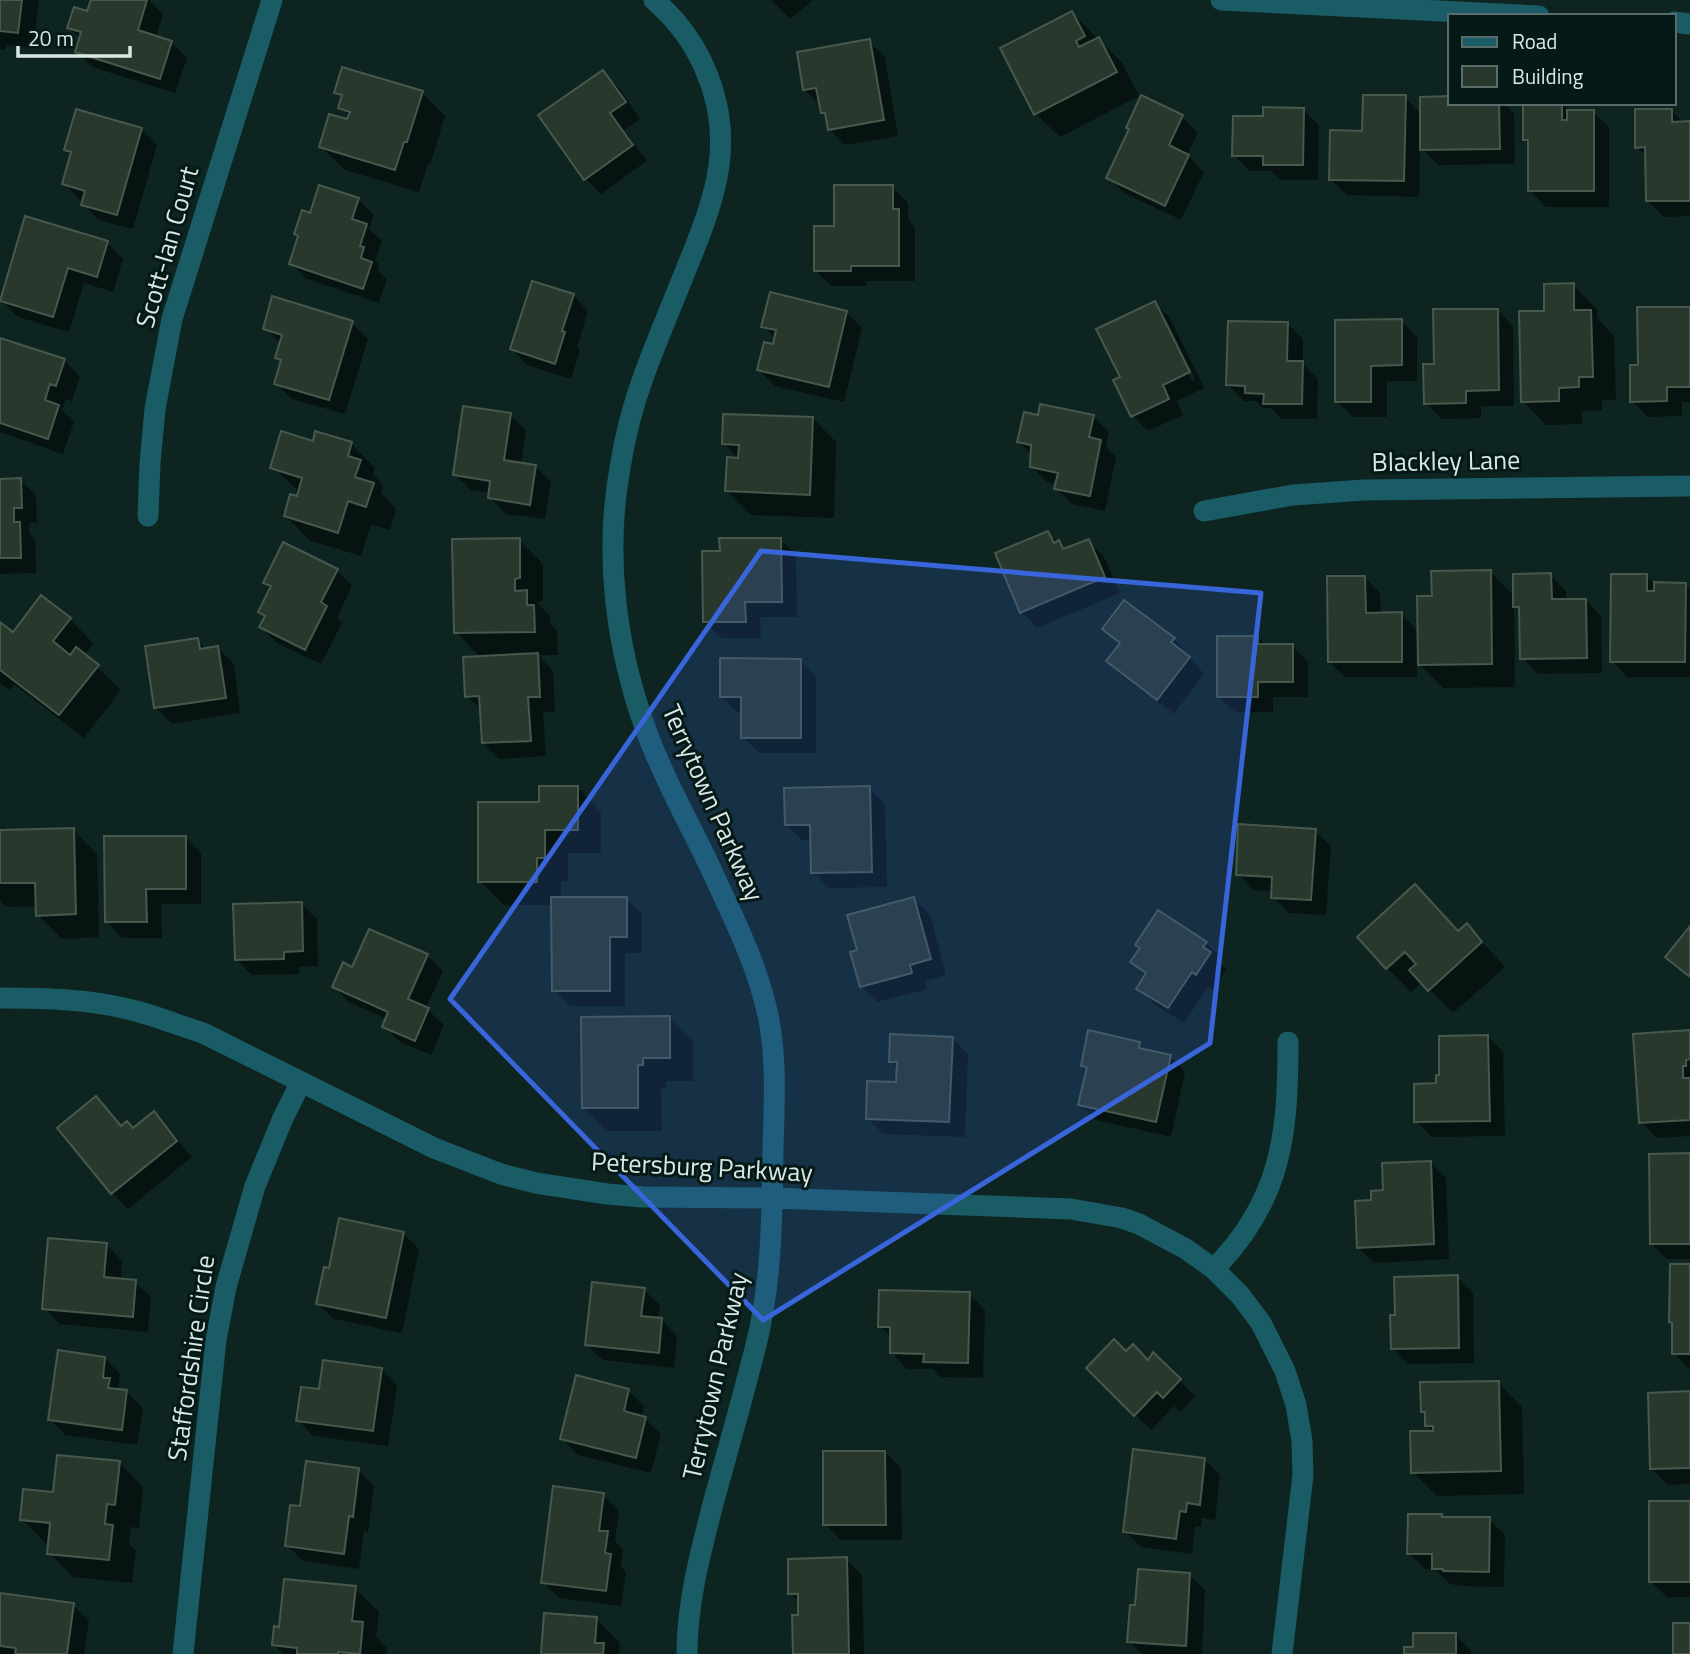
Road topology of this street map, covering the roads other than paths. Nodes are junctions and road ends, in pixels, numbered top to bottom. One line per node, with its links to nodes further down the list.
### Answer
1 (272, 0): 7 (street, Scott-Ian Court)
2 (654, 0): 11 (street, Terrytown Parkway)
3 (1221, 0): 4 (street)
4 (1499, 14)
5 (1690, 486): 6 (street, Blackley Lane)
6 (1204, 511)
7 (148, 516)
8 (0, 998): 10 (street, Petersburg Parkway)
9 (1288, 1042): 12 (street)
10 (302, 1082): 11 (street, Petersburg Parkway); 13 (street, Staffordshire Circle)
11 (772, 1198): 12 (street, Petersburg Parkway); 14 (street, Terrytown Parkway)
12 (1214, 1269): 15 (street, Petersburg Parkway)
13 (183, 1654)
14 (687, 1654)
15 (1282, 1654)

